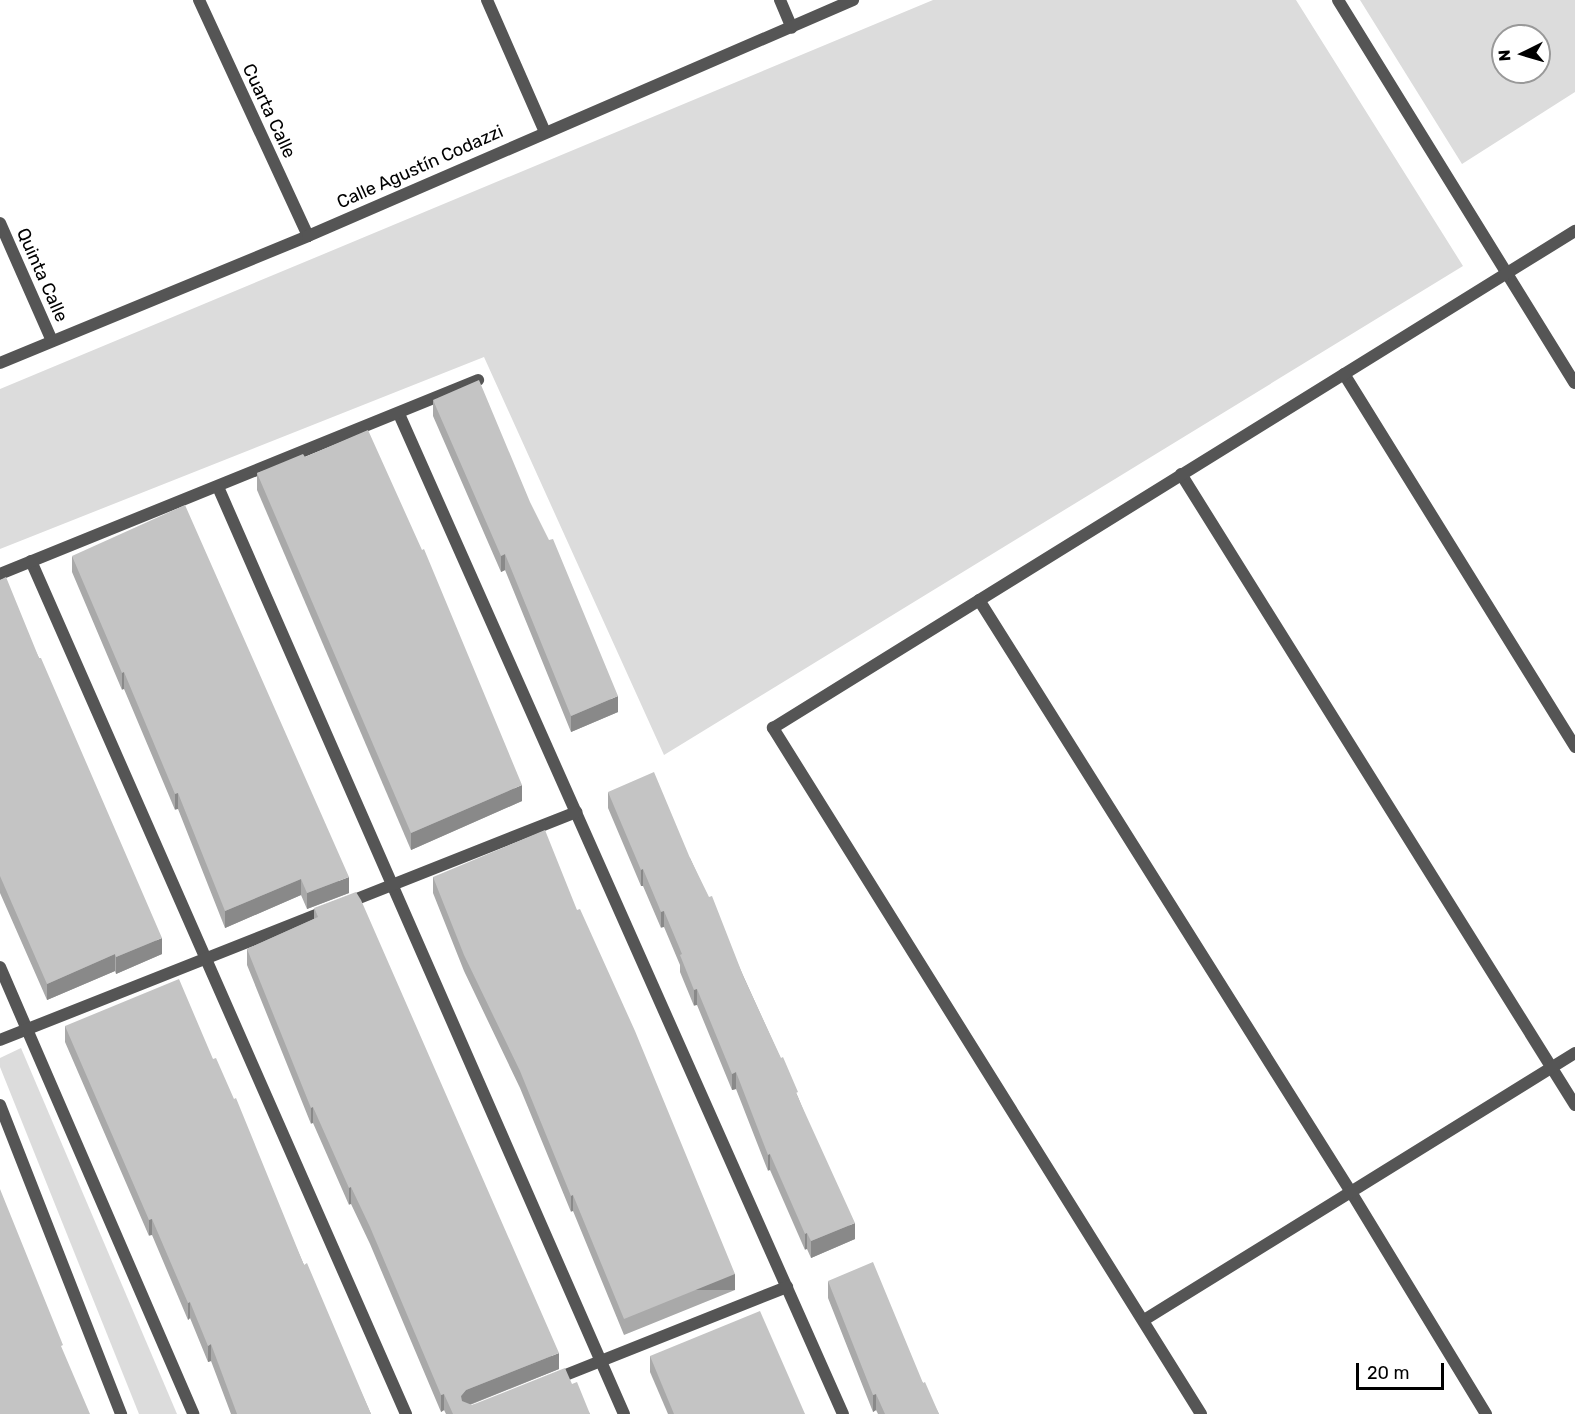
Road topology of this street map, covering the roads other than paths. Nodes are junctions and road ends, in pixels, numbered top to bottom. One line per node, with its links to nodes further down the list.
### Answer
1 (199, 0): 10 (street, Cuarta Calle)
2 (487, 0): 7 (street)
3 (780, 0): 6 (street)
4 (853, 0): 6 (street, Calle Agustín Codazzi)
5 (1338, 0): 11 (street)
6 (792, 28): 7 (street, Calle Agustín Codazzi)
7 (545, 132): 10 (street, Calle Agustín Codazzi)
8 (0, 223): 12 (street, Quinta Calle)
9 (1575, 231): 11 (street)
10 (308, 236): 12 (street, Calle Agustín Codazzi)
11 (1506, 273): 14 (street); 16 (street)
12 (52, 341): 13 (street, Calle Agustín Codazzi)
13 (0, 363)
14 (1344, 374): 18 (street); 23 (street)
15 (478, 380): 17 (street)
16 (1575, 383)
17 (399, 414): 19 (street); 24 (street)
18 (1181, 474): 22 (street); 31 (street)
19 (218, 487): 20 (street); 25 (street)
20 (31, 561): 21 (street); 26 (street)
21 (0, 574)
22 (979, 600): 34 (street); 36 (street)
23 (1575, 747)
24 (576, 812): 25 (street); 35 (street)
25 (392, 885): 26 (street); 37 (street)
26 (206, 958): 28 (street); 41 (street)
27 (0, 967): 28 (street)
28 (28, 1030): 29 (street); 40 (street)
29 (0, 1040)
30 (1575, 1053): 31 (street)
31 (1552, 1067): 33 (street); 34 (street)
32 (0, 1105): 39 (street)
33 (1575, 1105)
34 (1351, 1192): 36 (street); 45 (street)
35 (787, 1287): 37 (street); 43 (street)
36 (1144, 1320): 44 (street)
37 (600, 1361): 38 (street); 42 (street)
38 (546, 1383)
39 (122, 1414)
40 (193, 1414)
41 (406, 1414)
42 (624, 1414)
43 (843, 1414)
44 (1201, 1414)
45 (1486, 1414)

